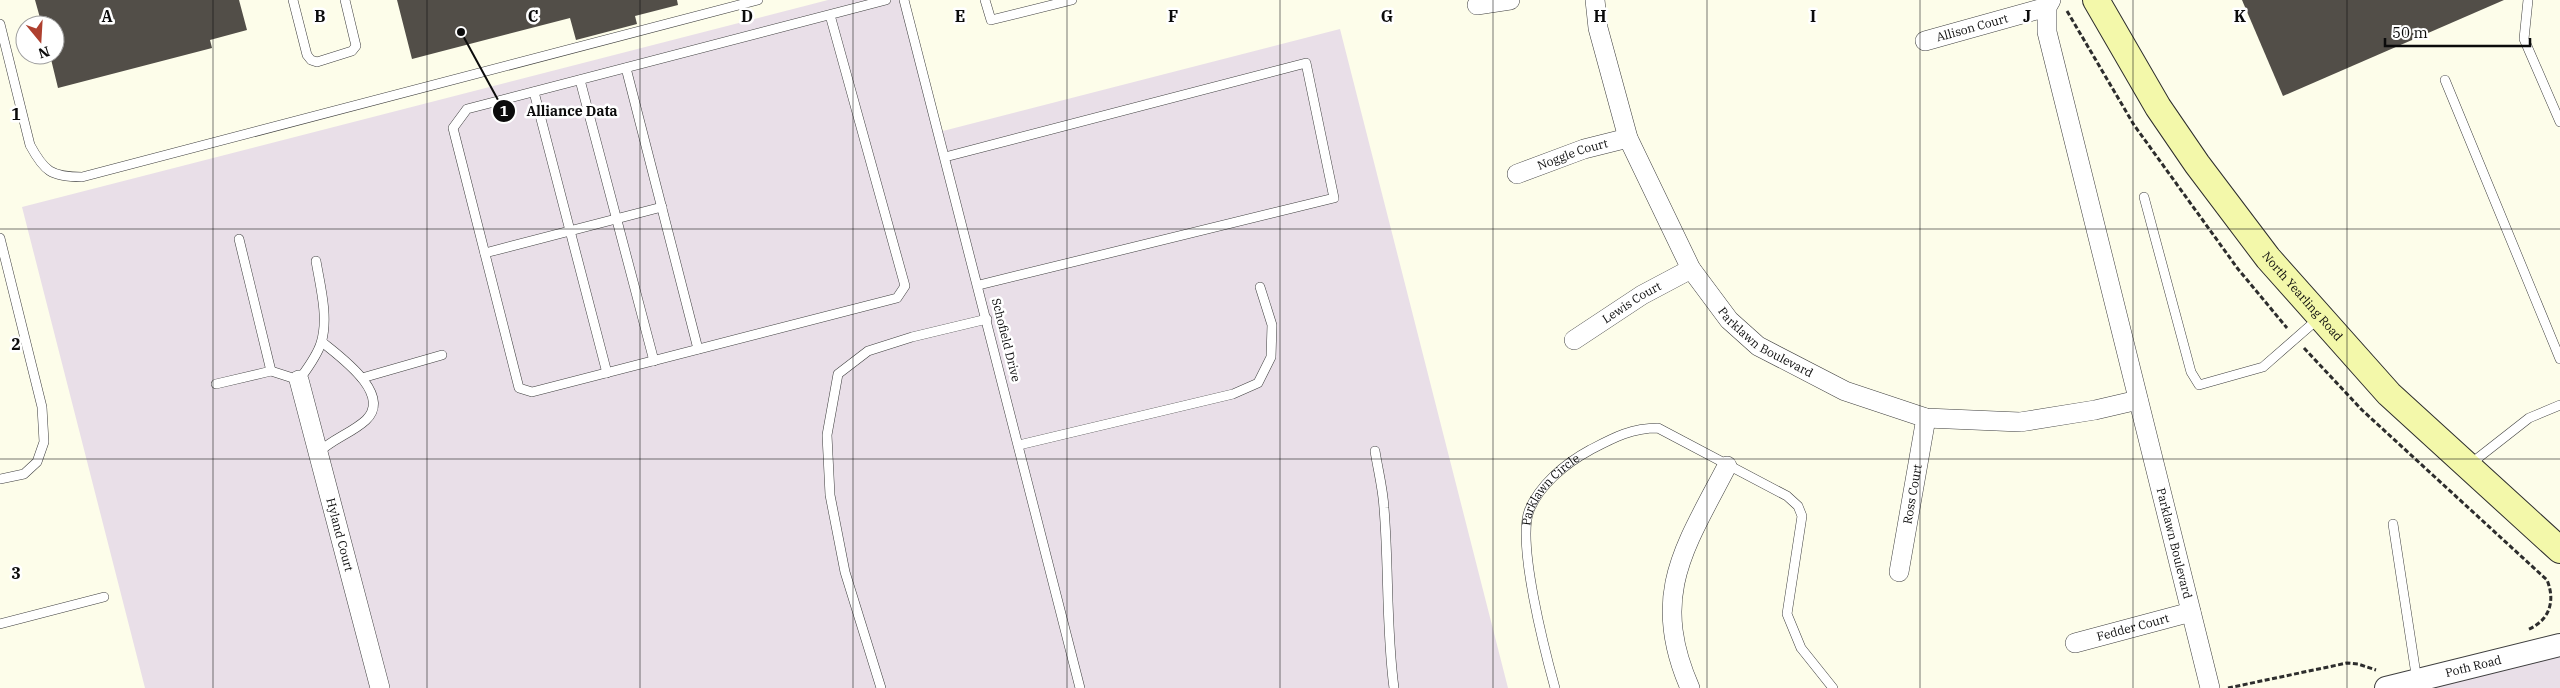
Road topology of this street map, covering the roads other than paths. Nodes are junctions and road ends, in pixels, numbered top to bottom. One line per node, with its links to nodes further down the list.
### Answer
1 (293, 0): 2 (lane)
2 (345, 0)
3 (758, 0): 15 (lane)
4 (886, 0): 14 (lane)
5 (904, 0): 23 (lane, Schofield Drive)
6 (985, 0): 7 (lane)
7 (1072, 0)
8 (1510, 0): 13 (street)
9 (1595, 0): 22 (street, Parklawn Boulevard)
10 (2096, 0): 36 (main road, North Yearling Road)
11 (2528, 0): 21 (lane)
12 (2053, 4): 16 (street, Allison Court); 49 (street, Parklawn Boulevard)
13 (1477, 5)
14 (830, 15): 17 (lane); 40 (lane)
15 (0, 24)
16 (1925, 41)
17 (626, 68): 18 (lane); 26 (lane)
18 (580, 80): 20 (lane); 27 (lane)
19 (2445, 80): 42 (lane)
20 (534, 92): 28 (lane); 31 (lane)
21 (2560, 122)
22 (1628, 138): 24 (street, Noggle Court); 33 (street, Parklawn Boulevard)
23 (945, 157): 34 (lane, Schofield Drive); 34 (lane)
24 (1517, 174)
25 (2144, 197): 36 (lane)
26 (662, 207): 27 (lane); 40 (lane)
27 (617, 219): 28 (lane); 43 (lane)
28 (570, 231): 31 (lane); 45 (lane)
29 (0, 238): 57 (lane)
30 (239, 240): 44 (lane)
31 (485, 253): 45 (lane)
32 (316, 261): 39 (lane)
33 (1691, 269): 38 (street, Lewis Court); 51 (street, Parklawn Boulevard)
34 (979, 286): 37 (lane, Schofield Drive)
35 (1260, 287): 52 (lane)
36 (2319, 318): 56 (main road, North Yearling Road)
37 (987, 319): 52 (lane, Schofield Drive); 69 (lane)
38 (1574, 340)
39 (322, 342): 46 (lane); 47 (lane)
40 (698, 349): 43 (lane)
41 (442, 355): 46 (lane)
42 (2560, 359)
43 (654, 360): 45 (lane)
44 (271, 371): 47 (lane); 48 (lane)
45 (606, 373)
46 (362, 378): 54 (lane)
47 (300, 380): 54 (street, Hyland Court)
48 (216, 384)
49 (2138, 400): 51 (street, Parklawn Boulevard); 62 (street, Parklawn Boulevard)
50 (2560, 405): 56 (lane)
51 (1926, 418): 60 (street, Ross Court)
52 (1019, 446): 70 (lane, Schofield Drive)
53 (1375, 451): 71 (lane)
54 (318, 453): 68 (street, Hyland Court)
55 (1727, 466): 72 (lane, Parklawn Circle); 73 (street); 74 (lane, Parklawn Circle)
56 (2468, 466): 59 (main road, North Yearling Road)
57 (0, 479)
58 (2393, 524): 67 (lane)
59 (2560, 550)
60 (1899, 572)
61 (104, 596): 63 (lane)
62 (2191, 612): 64 (street, Fedder Court); 75 (street, Parklawn Boulevard)
63 (0, 624)
64 (2075, 643)
65 (2560, 645): 67 (street, Poth Road)
66 (2383, 678): 67 (street, Poth Road)
67 (2417, 681)
68 (380, 688)
69 (880, 688)
70 (1080, 688)
71 (1394, 688)
72 (1555, 688)
73 (1690, 688)
74 (1833, 688)
75 (2210, 688)

